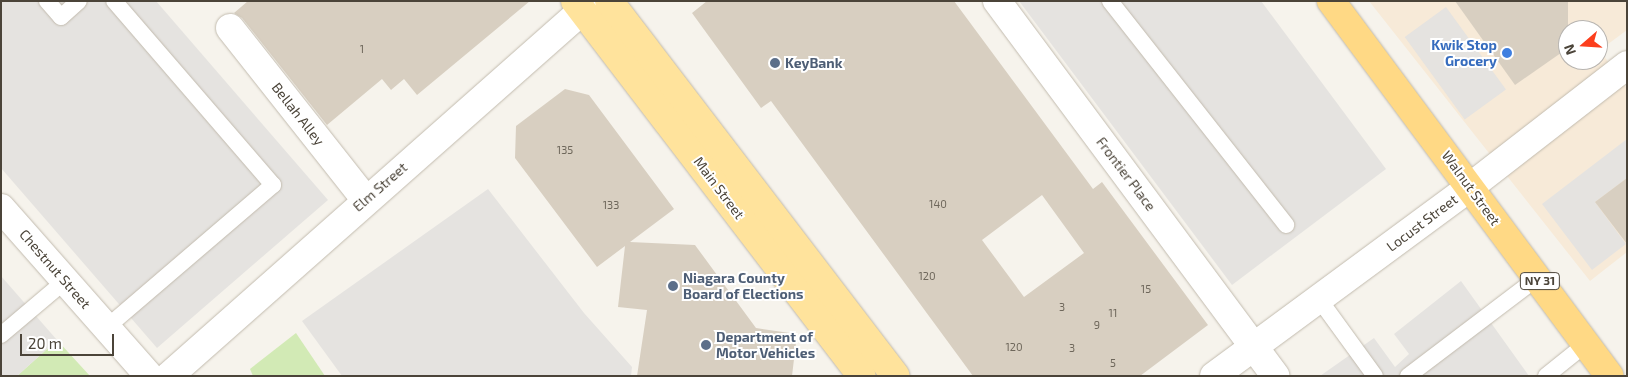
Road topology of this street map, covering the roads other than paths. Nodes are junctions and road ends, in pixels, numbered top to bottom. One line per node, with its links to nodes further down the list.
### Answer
1 (47, 1): 2 (lane)
2 (79, 1)
3 (114, 1): 18 (lane)
4 (609, 1): 22 (main road, Main Street)
5 (997, 1): 21 (street, Frontier Place)
6 (1110, 1): 14 (lane)
7 (1332, 1): 11 (highway, Walnut Street / NY 31)
8 (584, 4): 12 (street, Elm Street); 25 (main road, Main Street)
9 (230, 28): 12 (street, Bellah Alley)
10 (1627, 64): 11 (street, Locust Street)
11 (1470, 187): 15 (highway, Walnut Street / NY 31); 17 (street, Locust Street)
12 (365, 199): 24 (street, Elm Street)
13 (1, 208): 16 (street, Chestnut Street)
14 (1286, 225)
15 (1537, 278): 20 (highway, Walnut Street / NY 31); 29 (lane)
16 (66, 280): 18 (street, Chestnut Street); 19 (lane)
17 (1319, 299): 21 (street, Locust Street); 28 (lane)
18 (106, 328): 23 (street, Chestnut Street)
19 (1, 335)
20 (1586, 344): 30 (lane); 31 (highway, Walnut Street / NY 31)
21 (1255, 347): 26 (street, Locust Street); 27 (street, Frontier Place)
22 (885, 369)
23 (149, 376)
24 (169, 376)
25 (862, 376)
26 (1214, 376)
27 (1276, 376)
28 (1376, 376)
29 (1408, 376)
30 (1546, 376)
31 (1609, 376)

